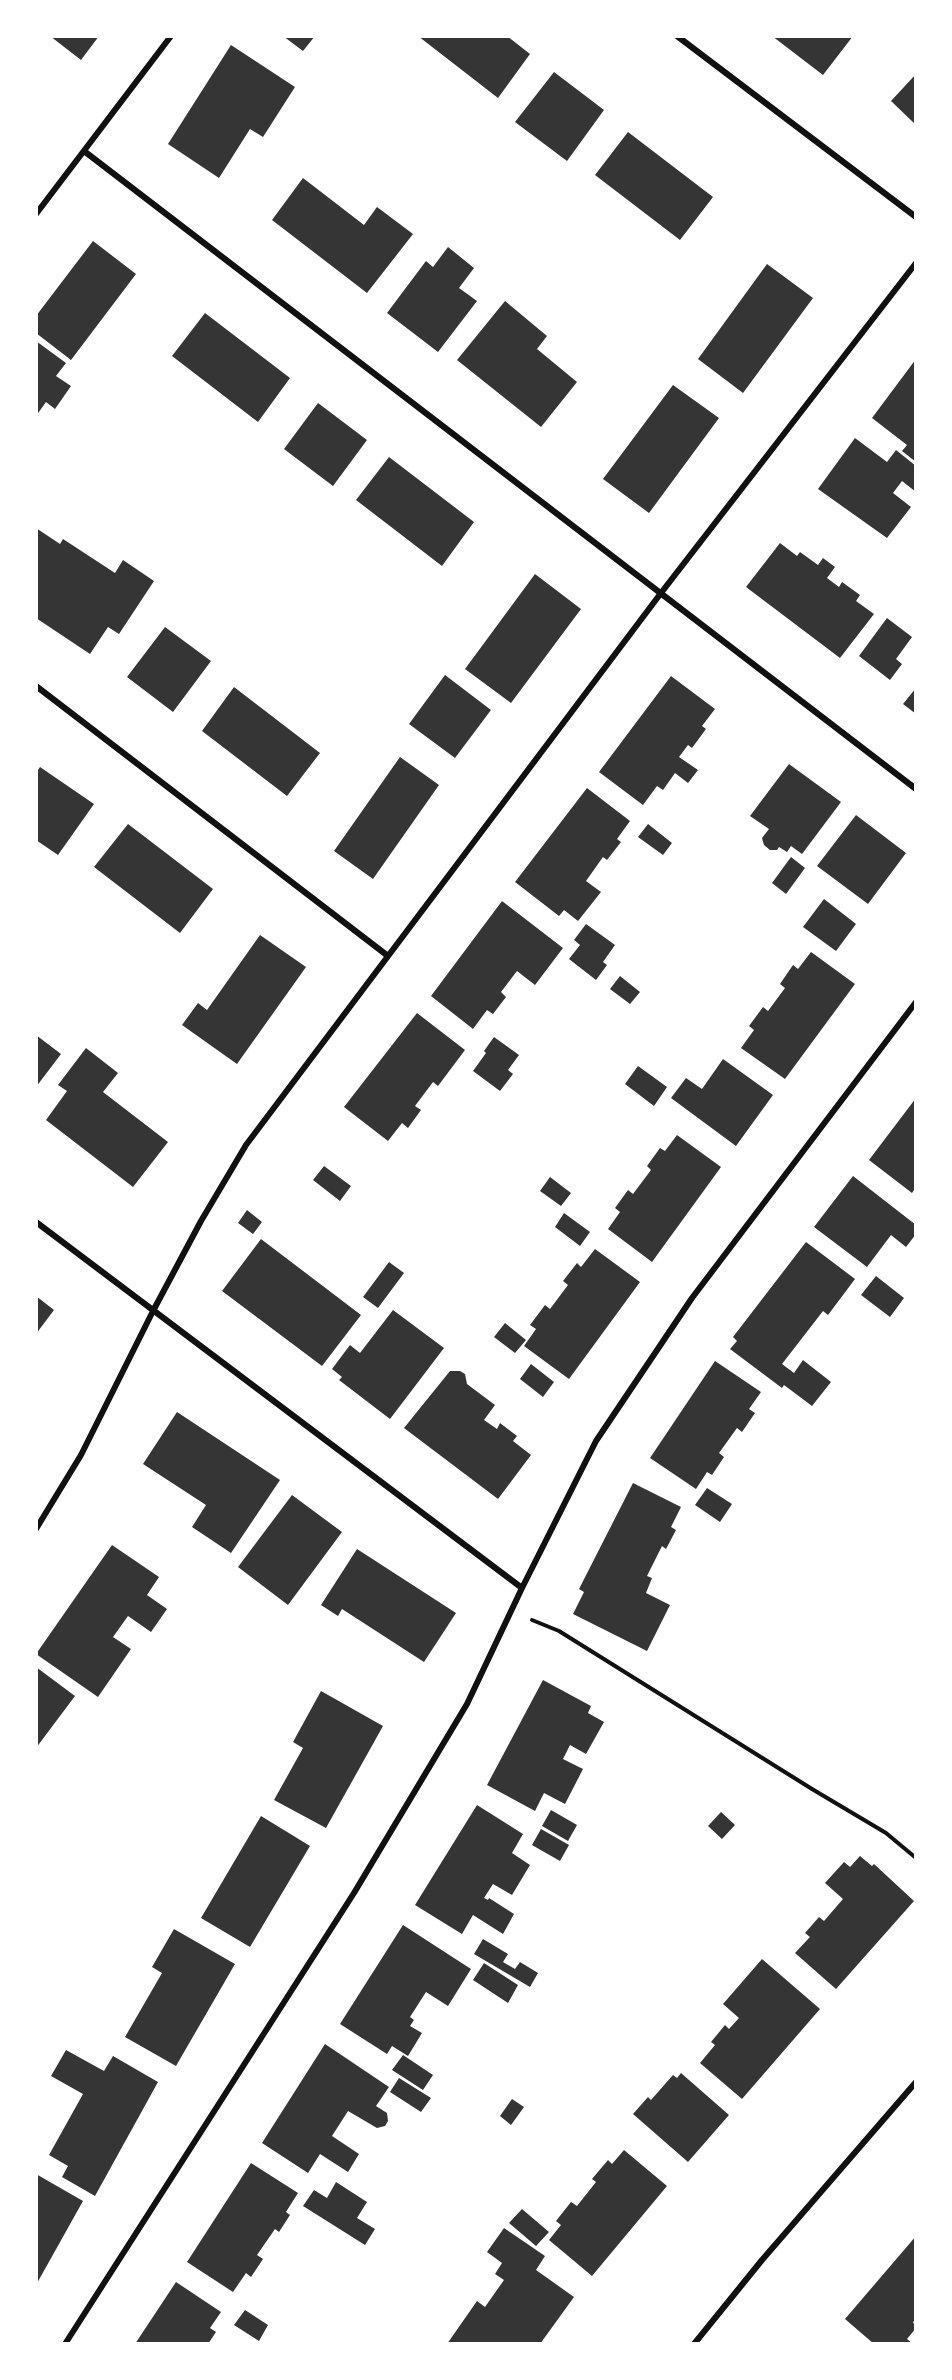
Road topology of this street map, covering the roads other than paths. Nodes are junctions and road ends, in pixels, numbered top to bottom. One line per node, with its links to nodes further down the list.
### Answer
1 (171, 36): 3 (street)
2 (677, 36): 5 (street)
3 (84, 151): 4 (street); 7 (street)
4 (36, 214)
5 (916, 217)
6 (916, 262): 7 (street)
7 (661, 593): 9 (street); 10 (street)
8 (36, 686): 10 (street)
9 (916, 789)
10 (387, 956): 13 (street)
11 (916, 1002): 15 (street)
12 (36, 1222): 13 (street)
13 (153, 1311): 14 (street); 15 (street)
14 (36, 1529)
15 (522, 1588): 17 (street)
16 (916, 2082): 18 (street)
17 (65, 2344)
18 (694, 2344)

